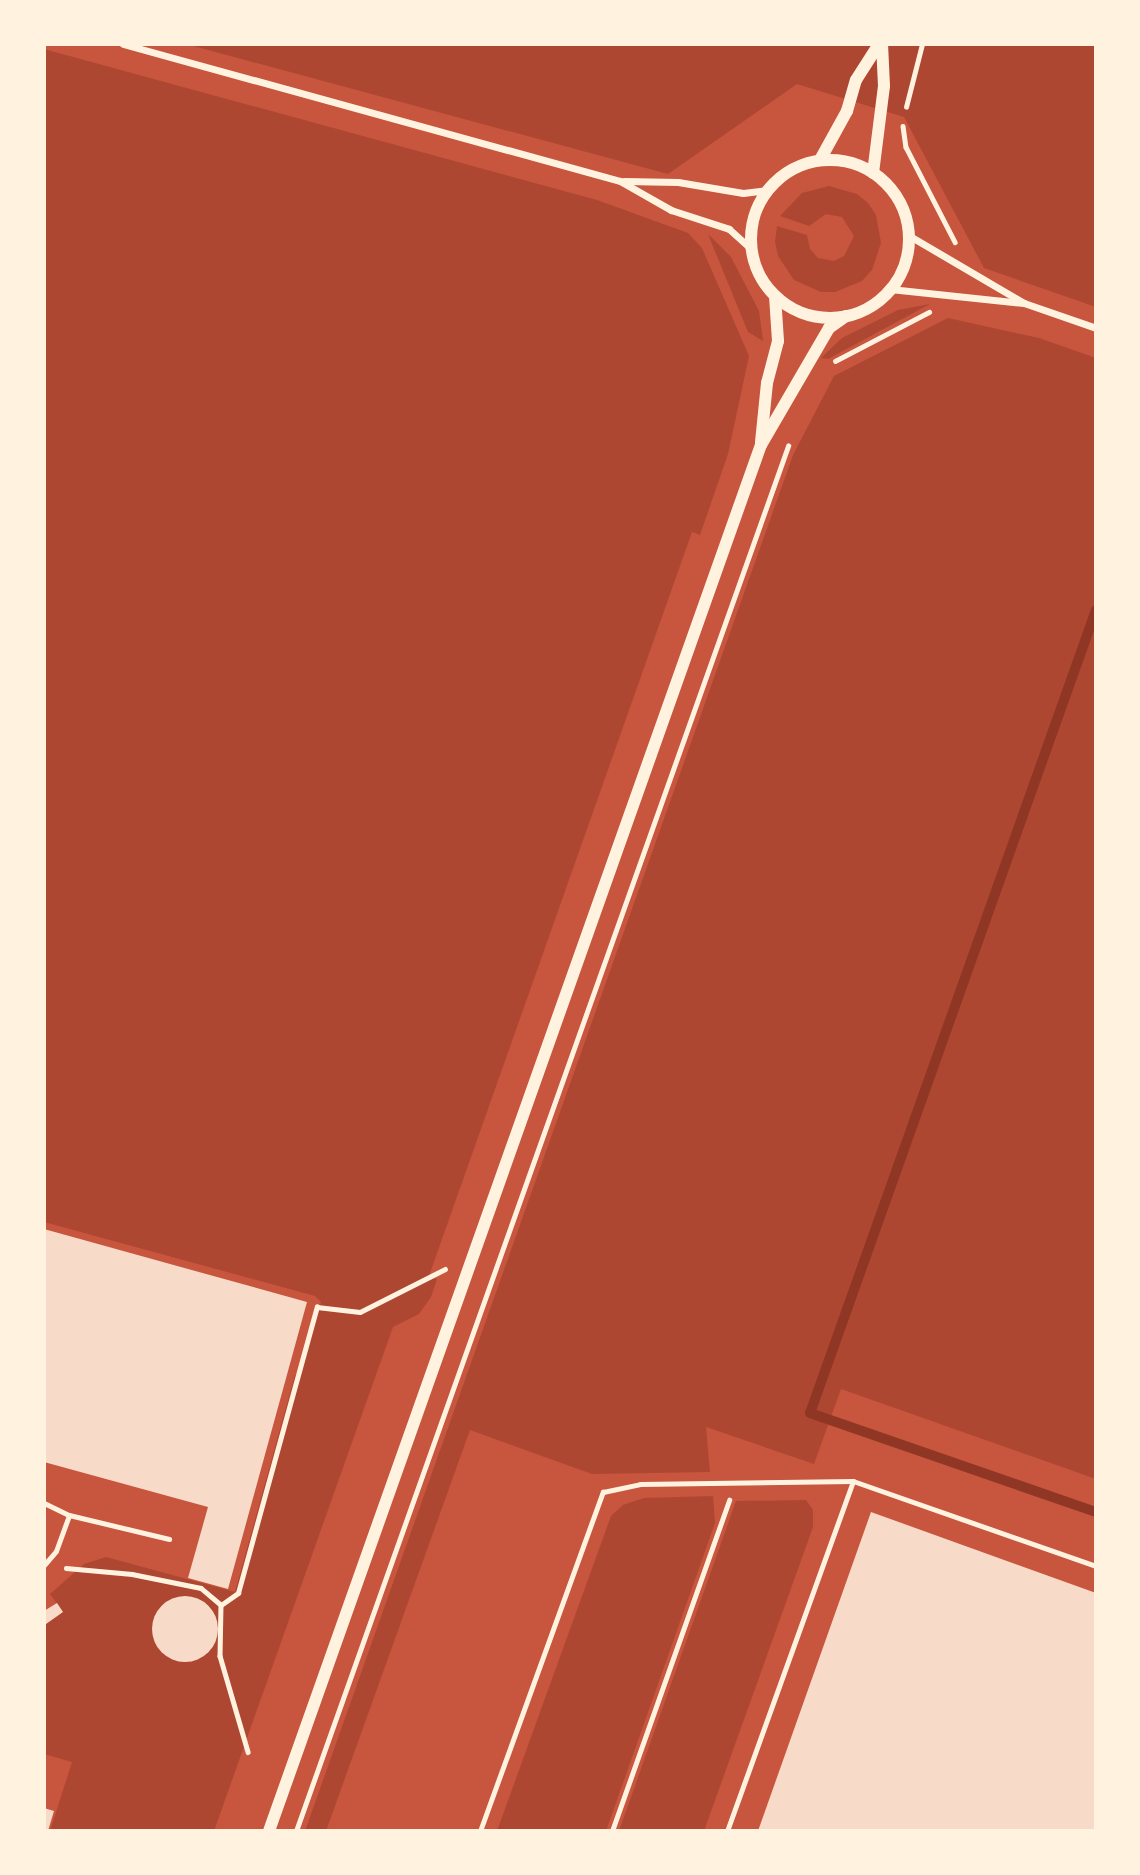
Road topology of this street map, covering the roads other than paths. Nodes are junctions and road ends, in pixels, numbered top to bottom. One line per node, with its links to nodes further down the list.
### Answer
1 (123, 44): 5 (street)
2 (881, 44): 3 (street); 4 (street)
3 (820, 160): 4 (street); 6 (street)
4 (873, 173): 7 (street)
5 (620, 181): 6 (street); 8 (street)
6 (768, 190): 8 (street)
7 (908, 235): 9 (street); 11 (street)
8 (751, 250): 10 (street)
9 (890, 289): 11 (street); 12 (street)
10 (775, 296): 12 (street); 14 (street)
11 (1024, 303): 13 (street)
12 (846, 316): 14 (street)
13 (1096, 328)
14 (761, 445): 21 (street)
15 (853, 1481): 20 (lane); 22 (lane); 23 (lane)
16 (44, 1503): 17 (lane)
17 (69, 1515): 18 (lane); 19 (lane)
18 (169, 1539)
19 (44, 1565)
20 (1096, 1566)
21 (269, 1831)
22 (480, 1831)
23 (727, 1831)

